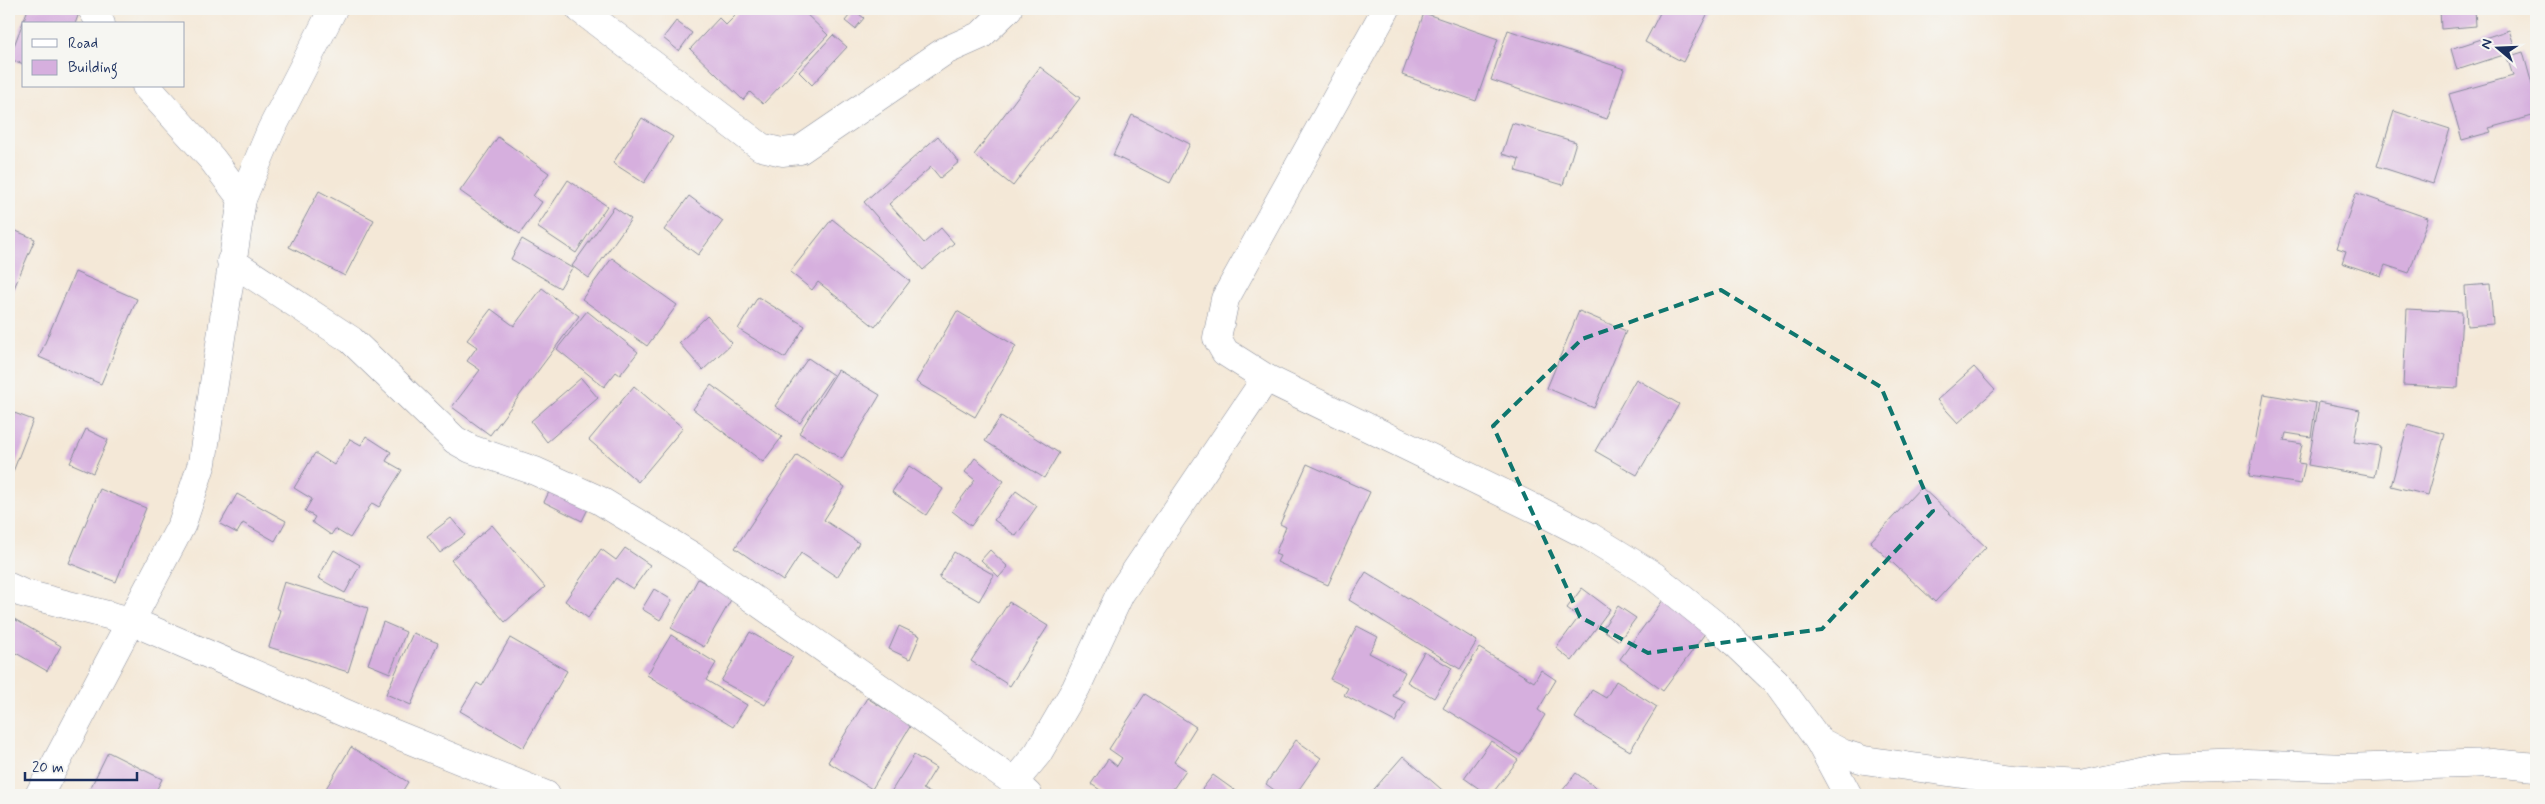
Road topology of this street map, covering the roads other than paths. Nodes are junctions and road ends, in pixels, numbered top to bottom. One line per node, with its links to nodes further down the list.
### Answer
1 (92, 9): 6 (street)
2 (333, 9): 8 (street)
3 (580, 9): 4 (street)
4 (1008, 9)
5 (1386, 9): 10 (street)
6 (100, 22)
7 (148, 88): 8 (street)
8 (242, 199): 9 (street)
9 (231, 261): 12 (street); 15 (street)
10 (1266, 378): 13 (street); 15 (street)
11 (9, 587): 12 (street)
12 (131, 621): 17 (street); 18 (street)
13 (1819, 741): 16 (street); 19 (street)
14 (2536, 767): 16 (street)
15 (1021, 789)
16 (2072, 790)
17 (39, 795)
18 (546, 795)
19 (1848, 795)

